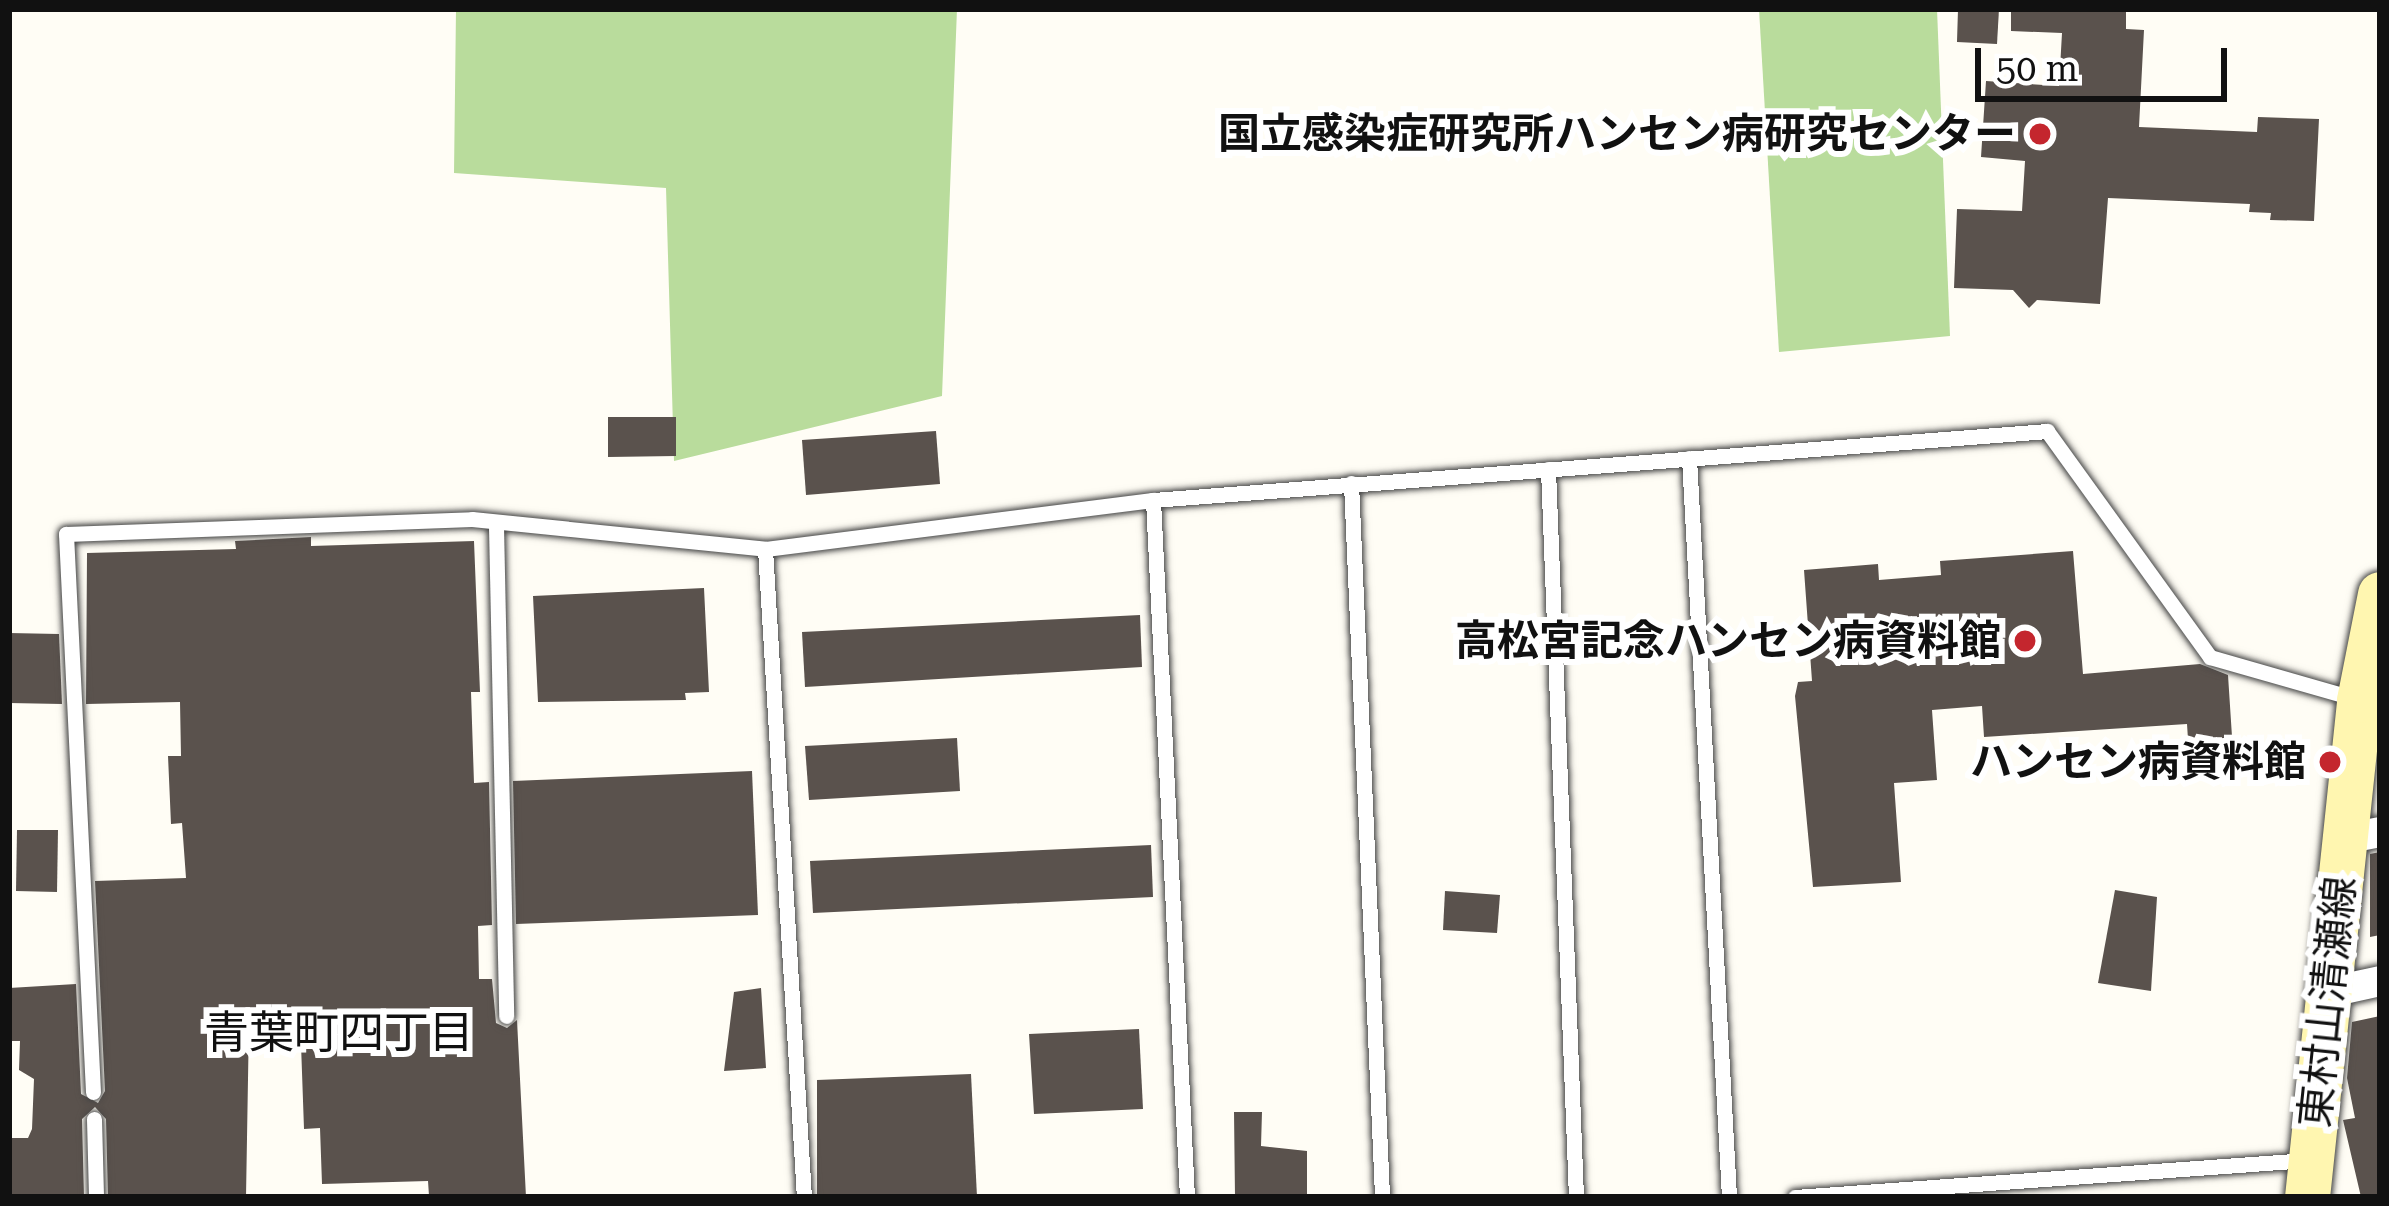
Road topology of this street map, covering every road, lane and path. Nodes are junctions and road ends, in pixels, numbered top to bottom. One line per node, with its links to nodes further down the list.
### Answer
1 (1689, 458): 2 (lane); 8 (lane); 21 (lane)
2 (1548, 469): 3 (lane); 20 (lane)
3 (1351, 483): 4 (lane); 19 (lane)
4 (1153, 500): 6 (lane); 18 (lane)
5 (496, 526): 6 (lane); 12 (lane); 13 (lane)
6 (765, 549): 17 (lane)
7 (2380, 594): 8 (main road, 東村山清瀬線)
8 (2359, 700): 9 (main road, 東村山清瀬線)
9 (2362, 836): 11 (main road, 東村山清瀬線)
10 (2380, 981): 11 (street)
11 (2330, 992): 15 (main road, 東村山清瀬線)
12 (506, 1016)
13 (93, 1091)
14 (94, 1119): 16 (lane)
15 (2310, 1178): 22 (lane)
16 (96, 1197)
17 (804, 1197)
18 (1187, 1197)
19 (1382, 1197)
20 (1576, 1197)
21 (1729, 1197)
22 (1796, 1197)

